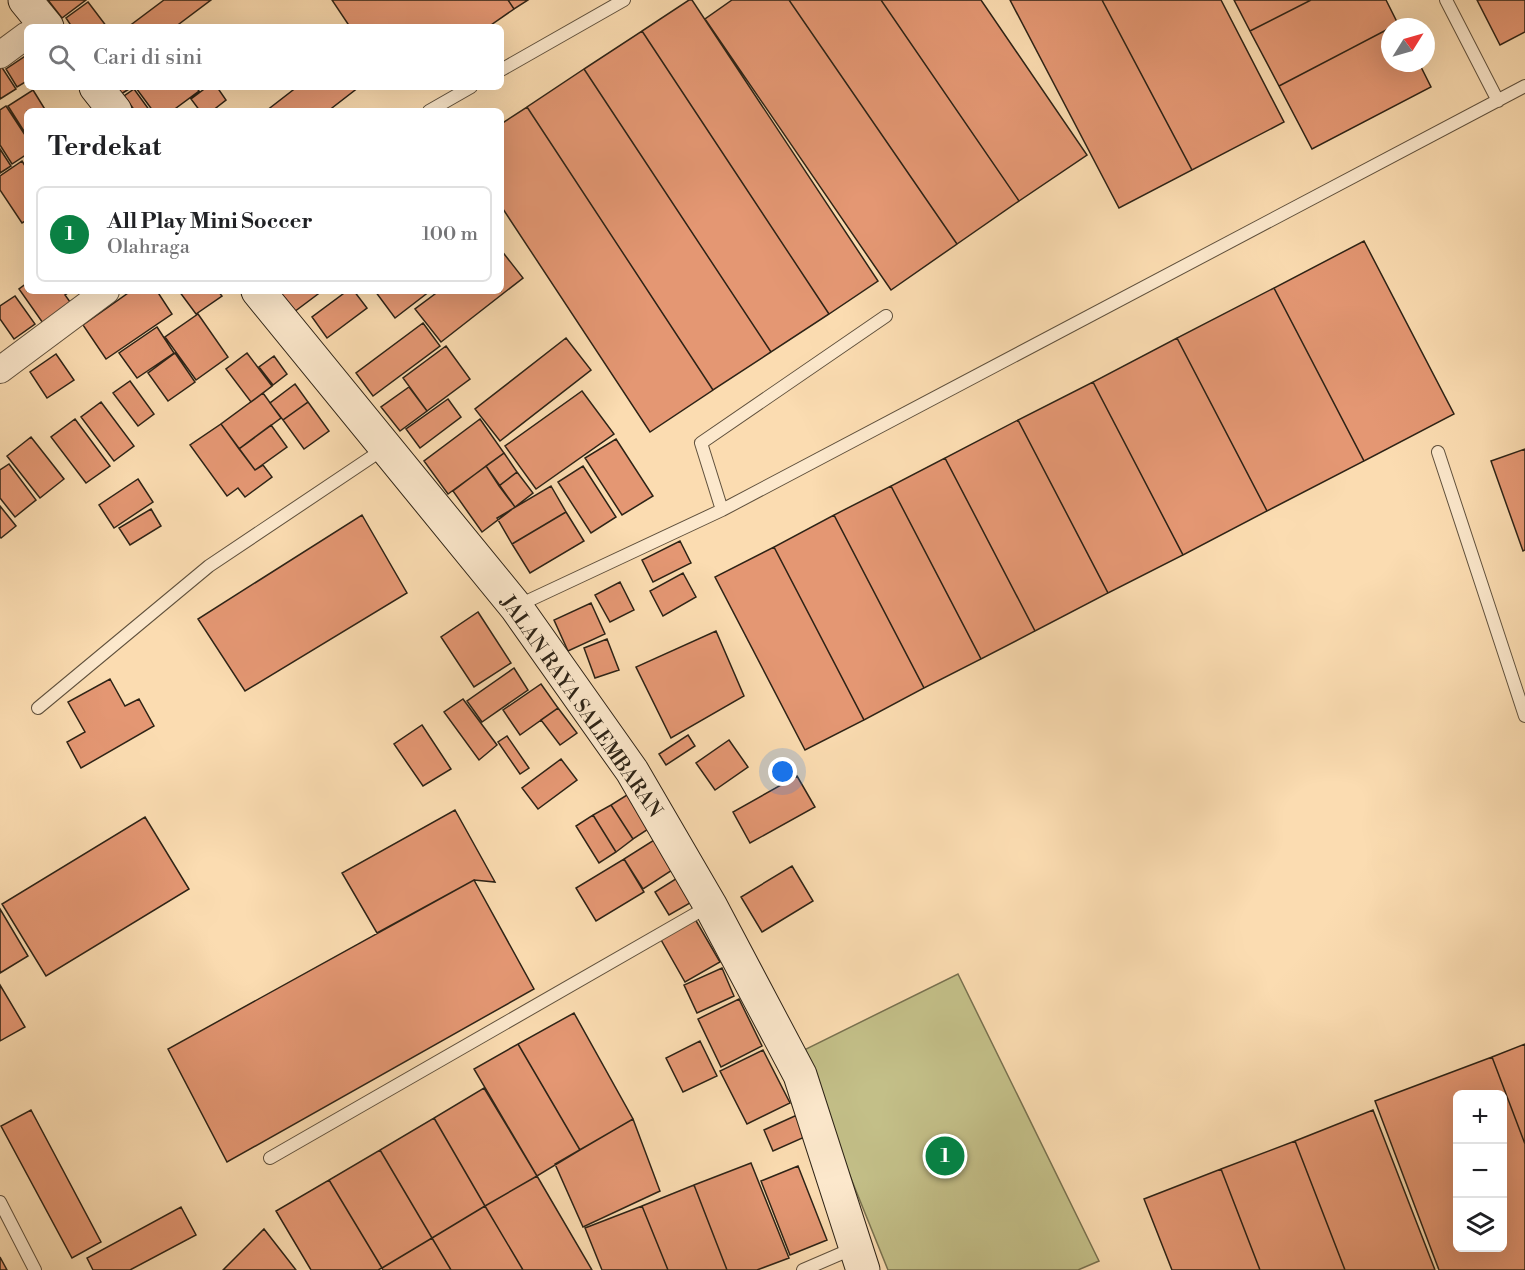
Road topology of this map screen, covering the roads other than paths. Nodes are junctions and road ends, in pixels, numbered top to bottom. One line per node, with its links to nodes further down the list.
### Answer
1 (624, 0): 5 (lane)
2 (1446, 0): 9 (lane)
3 (24, 33): 4 (street)
4 (0, 55)
5 (504, 68)
6 (1525, 86): 9 (lane)
7 (98, 90): 10 (main road)
8 (466, 90): 11 (lane)
9 (1498, 101): 18 (lane)
10 (113, 108)
11 (434, 108)
12 (102, 294): 15 (street)
13 (260, 294): 16 (main road, JALAN RAYA SALEMBARAN)
14 (886, 316): 18 (lane)
15 (0, 370)
16 (386, 447): 19 (main road, JALAN RAYA SALEMBARAN); 20 (lane)
17 (1438, 452): 21 (lane)
18 (722, 510): 19 (lane)
19 (516, 607): 22 (main road, JALAN RAYA SALEMBARAN)
20 (38, 708)
21 (1525, 716)
22 (710, 905): 23 (lane); 25 (main road, JALAN RAYA SALEMBARAN)
23 (270, 1158)
24 (0, 1202): 26 (lane)
25 (859, 1259): 27 (lane)
26 (35, 1270)
27 (803, 1270)

